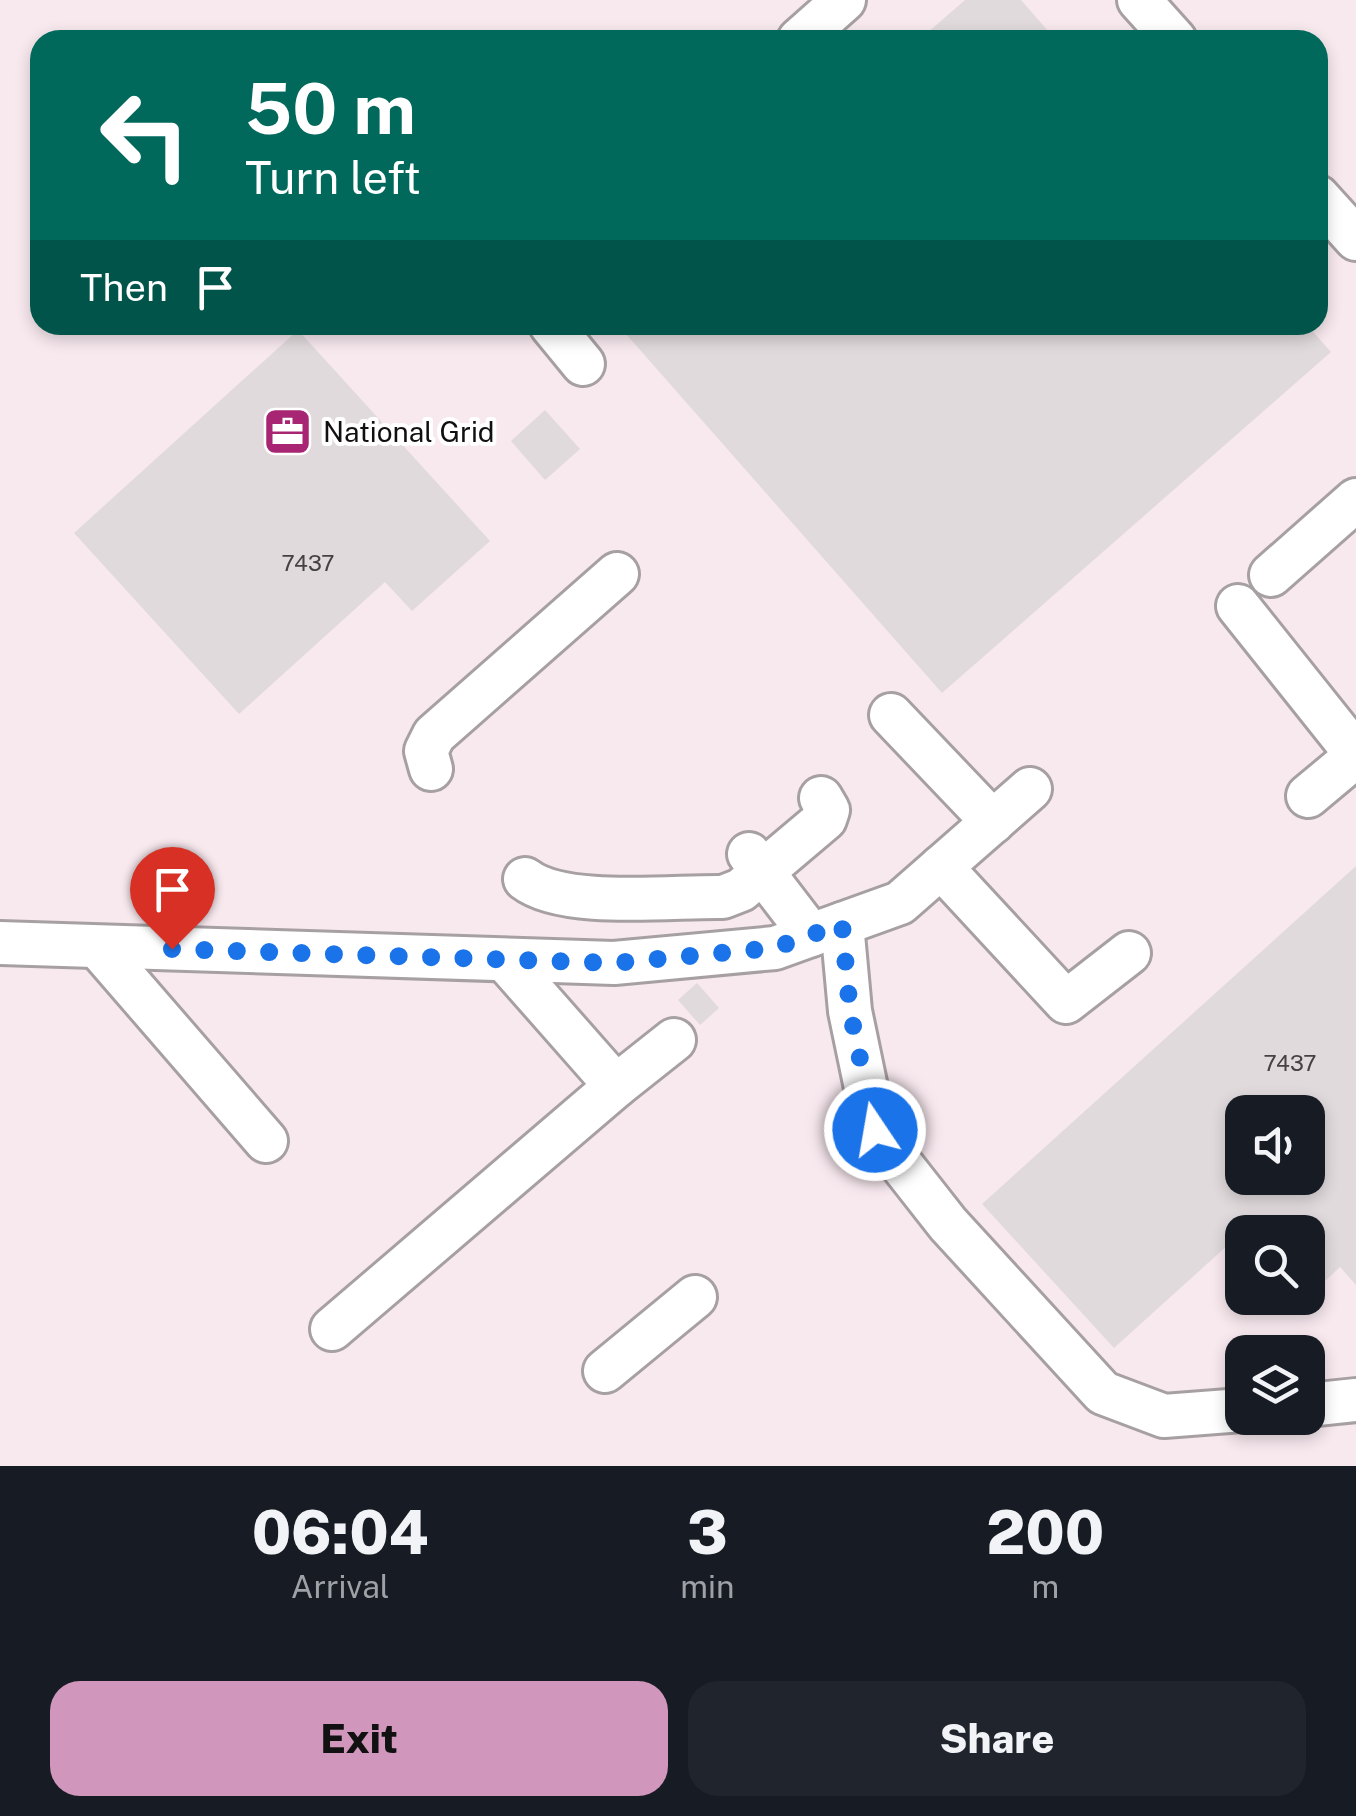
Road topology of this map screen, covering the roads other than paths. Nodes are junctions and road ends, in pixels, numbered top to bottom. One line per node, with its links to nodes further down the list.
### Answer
1 (844, 0): 3 (lane)
2 (1139, 0): 4 (lane)
3 (810, 30)
4 (1166, 30)
5 (1328, 208): 6 (lane)
6 (1356, 239)
7 (559, 335): 8 (lane)
8 (583, 364)
9 (1356, 500): 11 (lane)
10 (617, 574): 16 (lane)
11 (1271, 575)
12 (1238, 606): 15 (lane)
13 (890, 715): 19 (lane)
14 (962, 749): 19 (lane)
15 (1356, 755): 17 (lane)
16 (431, 769)
17 (1308, 796)
18 (821, 798): 20 (lane)
19 (1012, 805): 21 (lane)
20 (756, 863): 22 (lane); 23 (lane)
21 (941, 867): 23 (lane); 26 (lane)
22 (525, 880)
23 (827, 929): 27 (lane); 36 (lane)
24 (0, 943): 25 (lane)
25 (98, 947): 27 (lane); 30 (lane)
26 (1129, 953)
27 (505, 960): 29 (lane)
28 (674, 1040): 29 (lane)
29 (616, 1086): 32 (lane)
30 (266, 1141)
31 (695, 1297): 33 (lane)
32 (332, 1329)
33 (604, 1371)
34 (1356, 1400): 35 (lane)
35 (1325, 1403)
36 (1225, 1411)

